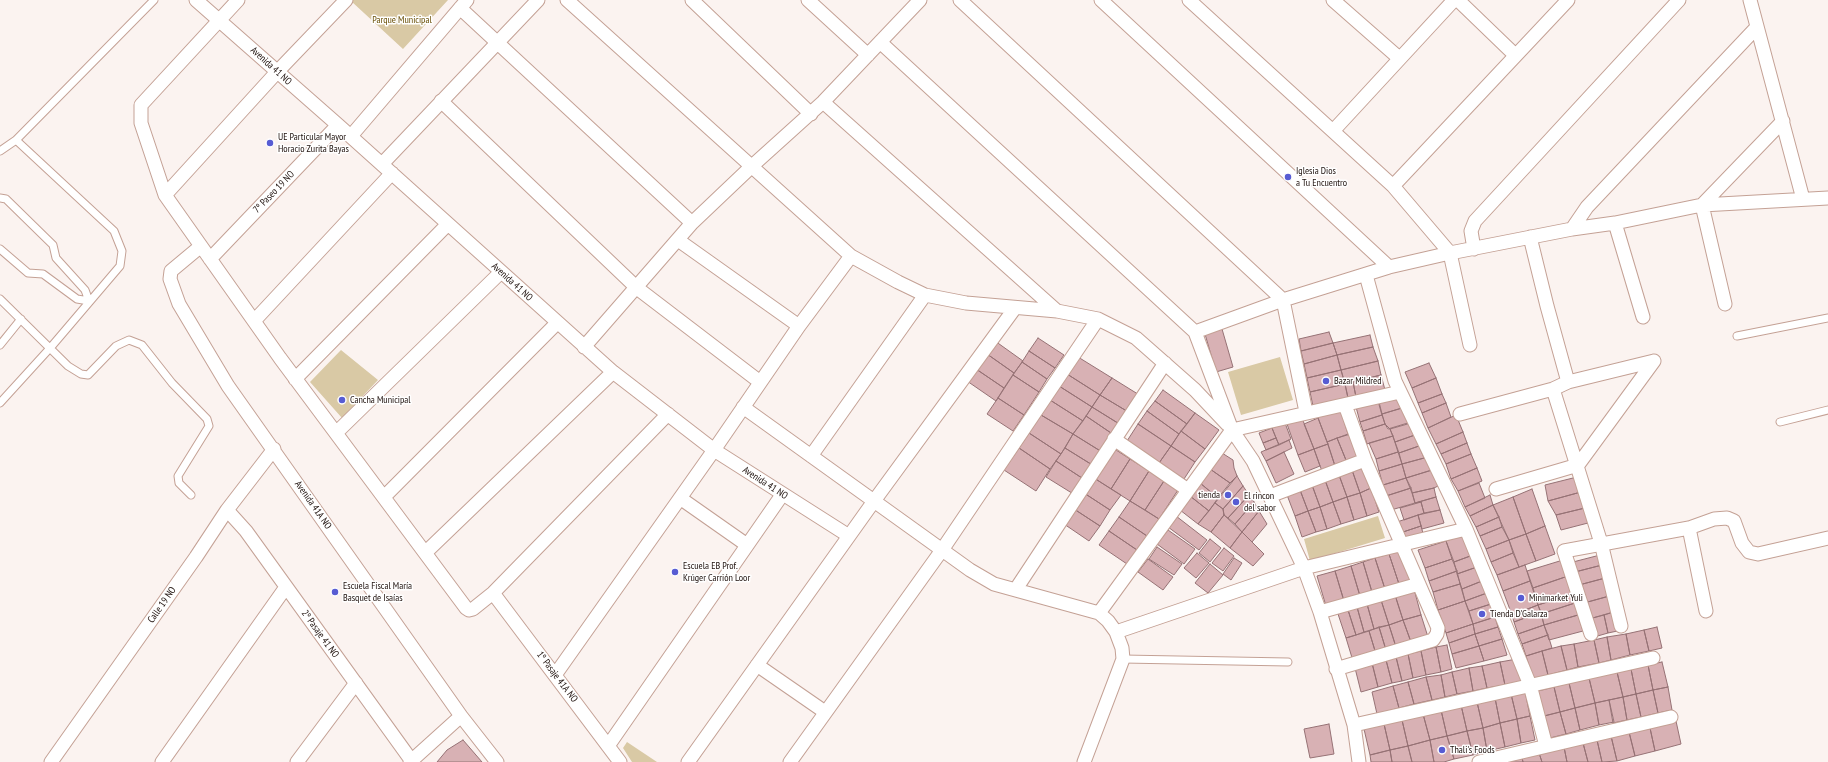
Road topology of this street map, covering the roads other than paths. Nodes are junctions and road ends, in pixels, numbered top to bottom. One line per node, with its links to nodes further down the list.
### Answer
1 (154, 0): 35 (lane)
2 (196, 0): 20 (street, Avenida 41 NO)
3 (238, 0): 20 (street)
4 (346, 0): 27 (street)
5 (538, 0): 22 (street)
6 (567, 0): 37 (street)
7 (692, 0): 30 (street)
8 (808, 0): 25 (street)
9 (920, 0): 23 (street)
10 (960, 0): 63 (street)
11 (1101, 0): 57 (street)
12 (1190, 0): 33 (street)
13 (1333, 0): 26 (street)
14 (1454, 0): 26 (street)
15 (1458, 0): 24 (street)
16 (1568, 0): 24 (street)
17 (1679, 0): 53 (street)
18 (1750, 0): 21 (street)
19 (463, 4): 22 (street); 34 (street)
20 (220, 19): 27 (street, Avenida 41 NO); 40 (street)
21 (1757, 27): 31 (street); 48 (street)
22 (497, 42): 28 (street); 45 (street)
23 (880, 42): 25 (street); 75 (street)
24 (1515, 55): 39 (street)
25 (868, 56): 29 (street)
26 (1399, 58): 33 (street)
27 (277, 72): 32 (street, Avenida 41 NO); 40 (street)
28 (441, 101): 38 (street); 60 (street)
29 (823, 102): 30 (street); 67 (street)
30 (811, 114): 37 (street)
31 (1783, 121): 43 (street); 44 (street)
32 (338, 125): 34 (street, Avenida 41 NO); 56 (street, 7º Paseo 19 NO)
33 (1333, 131): 39 (street)
34 (351, 136): 38 (street, Avenida 41 NO)
35 (16, 140): 36 (lane); 64 (lane)
36 (0, 151)
37 (752, 166): 45 (street); 55 (street)
38 (387, 168): 47 (street, Avenida 41 NO); 72 (street)
39 (1393, 186): 54 (street)
40 (165, 195): 51 (street)
41 (0, 198): 64 (lane)
42 (1828, 198): 43 (street)
43 (1803, 199): 44 (street)
44 (1702, 205): 46 (street); 65 (street)
45 (692, 223): 50 (street)
46 (1615, 223): 48 (street); 68 (street)
47 (448, 224): 58 (street, Avenida 41 NO); 83 (street)
48 (1572, 229): 49 (street)
49 (1530, 238): 53 (street); 85 (street)
50 (678, 240): 60 (street); 74 (street)
51 (201, 246): 56 (street); 99 (street, Avenida 41A NO)
52 (0, 249): 64 (lane)
53 (1474, 249): 54 (street)
54 (1450, 253): 57 (street); 78 (street)
55 (851, 256): 61 (street); 74 (street)
56 (210, 259): 72 (street)
57 (1389, 267): 59 (street)
58 (501, 272): 73 (street, Avenida 41 NO); 97 (street)
59 (1366, 274): 63 (street); 87 (street)
60 (637, 288): 80 (street); 84 (street)
61 (925, 295): 66 (street); 101 (street)
62 (0, 299): 70 (lane)
63 (1283, 300): 75 (street); 92 (street)
64 (89, 301): 79 (lane)
65 (1725, 304)
66 (1015, 308): 67 (street); 111 (street)
67 (1057, 311): 71 (street)
68 (1643, 317)
69 (1828, 318): 76 (lane)
70 (21, 319): 77 (lane); 79 (lane)
71 (1098, 319): 81 (street); 120 (street)
72 (254, 321): 83 (street)
73 (557, 323): 80 (street, Avenida 41 NO); 108 (street)
74 (799, 326): 84 (street)
75 (1195, 332): 96 (street)
76 (1737, 336)
77 (0, 345)
78 (1470, 345)
79 (51, 347): 88 (lane); 106 (lane)
80 (584, 347): 82 (street, Avenida 41 NO)
81 (1165, 363): 96 (street); 98 (street)
82 (612, 372): 93 (street, Avenida 41 NO); 121 (street)
83 (295, 378): 97 (street)
84 (760, 382): 90 (street)
85 (1568, 382): 86 (street); 103 (street)
86 (1553, 389): 94 (street); 103 (street)
87 (1400, 392): 89 (street); 114 (street)
88 (0, 403)
89 (1345, 405): 92 (street); 102 (street)
90 (743, 407): 100 (street); 101 (street)
91 (1828, 410): 95 (lane)
92 (1306, 412): 96 (street)
93 (668, 414): 100 (street, Avenida 41 NO); 126 (street)
94 (1460, 414)
95 (1780, 422)
96 (1232, 430): 105 (street); 109 (street)
97 (336, 434): 108 (street)
98 (1114, 439): 105 (street); 125 (street)
99 (274, 450): 112 (street, Calle 19 NO); 142 (street, Avenida 41A NO)
100 (714, 450): 107 (street, Avenida 41 NO); 110 (street)
101 (811, 456): 111 (street)
102 (1365, 460): 109 (street); 119 (street)
103 (1578, 465): 104 (street); 117 (street)
104 (1496, 489)
105 (1188, 490): 129 (street)
106 (191, 495)
107 (782, 495): 115 (street, Avenida 41 NO); 118 (street)
108 (384, 496): 121 (street)
109 (1270, 496): 122 (street)
110 (680, 498): 118 (street); 138 (street)
111 (874, 501): 115 (street); 120 (street)
112 (227, 510): 124 (street, 2º Pasaje 41 NO); 148 (street, Calle 19 NO)
113 (1689, 528): 116 (street); 117 (street); 127 (street)
114 (1466, 529): 119 (street); 140 (street)
115 (849, 536): 136 (street)
116 (1828, 538)
117 (1601, 543): 130 (street); 132 (street)
118 (747, 545): 145 (street)
119 (1402, 545): 122 (street); 123 (street)
120 (942, 550): 125 (street); 141 (street)
121 (425, 553): 126 (street)
122 (1304, 568): 128 (street); 131 (street)
123 (1419, 584): 128 (street); 137 (street)
124 (286, 587): 139 (street, 2º Pasaje 41 NO); 149 (street)
125 (1016, 589): 129 (street)
126 (493, 593): 138 (street, 1º Pasaje 41A NO)
127 (1706, 611)
128 (1320, 612): 137 (street)
129 (1099, 613): 131 (street)
130 (1621, 626)
131 (1116, 632): 134 (street)
132 (1591, 634)
133 (1653, 658): 140 (street)
134 (1123, 659): 135 (lane); 155 (street)
135 (1288, 662)
136 (757, 665): 141 (street); 153 (street)
137 (1336, 669): 144 (street)
138 (555, 675): 145 (street, 1º Pasaje 41A NO)
139 (356, 684): 147 (street, 2º Pasaje 41 NO); 150 (street)
140 (1530, 685): 144 (street); 146 (street)
141 (825, 712): 154 (street)
142 (461, 716): 147 (street); 151 (street, Avenida 41A NO)
143 (1671, 717): 146 (street)
144 (1354, 725): 156 (street)
145 (608, 746): 152 (street, 1º Pasaje 41A NO)
146 (1546, 746): 157 (street)
147 (410, 761)
148 (51, 762)
149 (162, 762)
150 (297, 762)
151 (497, 762)
152 (620, 762)
153 (688, 762)
154 (790, 762)
155 (1084, 762)
156 (1359, 762)
157 (1479, 762)

